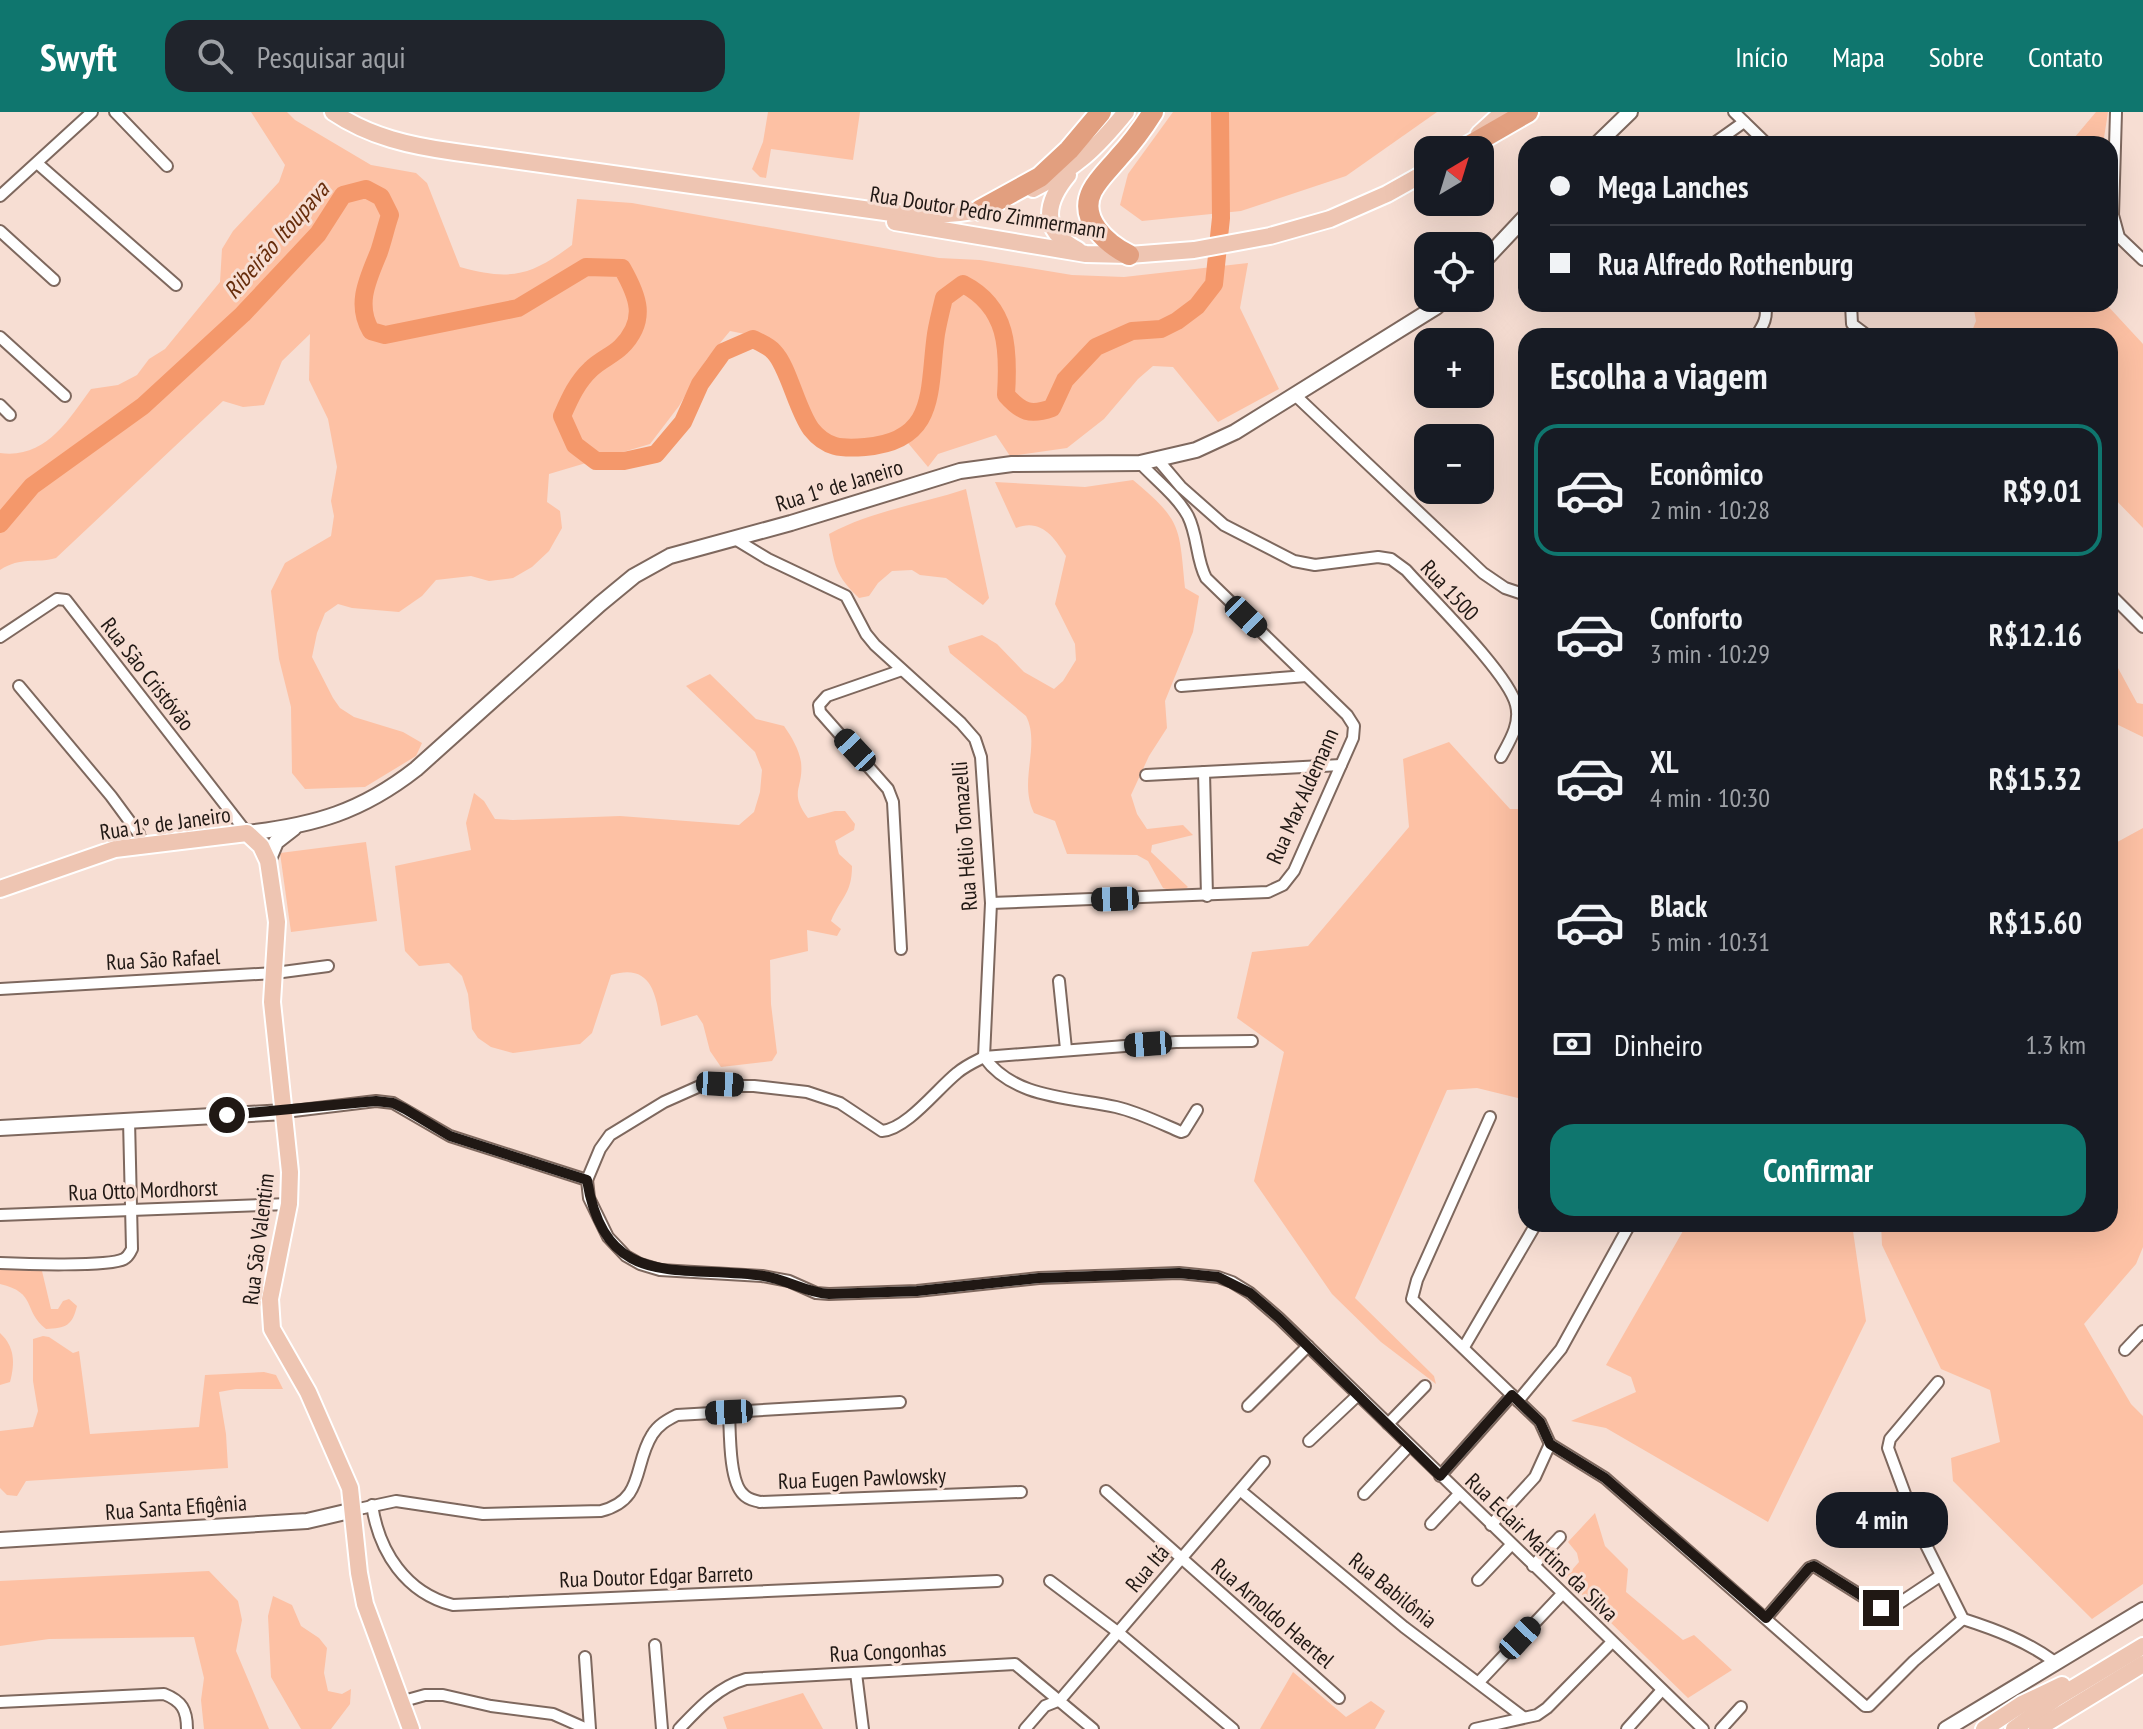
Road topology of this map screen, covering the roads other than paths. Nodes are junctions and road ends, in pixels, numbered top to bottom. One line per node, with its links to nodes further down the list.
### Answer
1 (92, 112): 19 (street)
2 (115, 112): 20 (street)
3 (333, 112): 24 (main road, Rua Doutor Pedro Zimmermann)
4 (1101, 112): 25 (highway)
5 (1126, 112): 21 (main road, Rua Doutor Pedro Zimmermann)
6 (1153, 112): 31 (highway)
7 (1503, 112): 13 (main road)
8 (1528, 112): 14 (highway)
9 (1630, 112): 15 (street)
10 (1734, 112): 12 (street)
11 (2116, 112): 18 (street)
12 (1744, 122): 16 (street); 17 (street)
13 (1476, 136)
14 (1486, 136)
15 (1605, 136)
16 (1724, 136)
17 (1759, 136)
18 (2115, 136)
19 (37, 163): 23 (street); 34 (street)
20 (167, 166)
21 (1074, 168): 25 (main road, Rua Doutor Pedro Zimmermann); 30 (main road)
22 (1414, 179): 31 (main road, Rua Doutor Pedro Zimmermann)
23 (0, 196)
24 (815, 202): 25 (main road, Rua Doutor Pedro Zimmermann); 30 (main road, Rua Doutor Pedro Zimmermann)
25 (980, 210)
26 (1518, 225): 29 (street)
27 (0, 231): 33 (street)
28 (2118, 233): 32 (street)
29 (1494, 250)
30 (1086, 254): 31 (main road, Rua Doutor Pedro Zimmermann)
31 (1129, 255)
32 (2142, 258)
33 (54, 280)
34 (176, 285)
35 (1428, 312): 37 (street, Rua 1º de Janeiro)
36 (0, 337): 38 (street)
37 (1295, 395): 41 (street, Rua 1º de Janeiro); 44 (street)
38 (65, 396)
39 (0, 405): 40 (street)
40 (10, 415)
41 (1159, 461): 42 (street, Rua 1º de Janeiro); 52 (street, Rua 1500)
42 (1140, 463): 43 (street, Rua 1º de Janeiro); 49 (street, Rua Max Aldemann)
43 (735, 539): 48 (street, Rua Hélio Tomazelli); 56 (street, Rua 1º de Janeiro)
44 (1518, 592)
45 (2118, 602): 46 (street)
46 (2143, 627)
47 (0, 637): 57 (street, Rua São Cristóvão)
48 (902, 670): 62 (street, Rua Hélio Tomazelli); 63 (street)
49 (1306, 676): 51 (street); 53 (street, Rua Max Aldemann)
50 (19, 686): 58 (street)
51 (1181, 686)
52 (1501, 757)
53 (1341, 765): 54 (street); 61 (street, Rua Max Aldemann)
54 (1204, 772): 55 (street); 61 (street)
55 (1146, 775)
56 (294, 827): 57 (street, Rua 1º de Janeiro); 59 (street)
57 (247, 833): 58 (main road, Rua 1º de Janeiro); 59 (main road, Rua São Valentim)
58 (142, 845): 60 (main road, Rua 1º de Janeiro)
59 (268, 861): 65 (main road, Rua São Valentim)
60 (0, 889)
61 (1207, 896): 62 (street, Rua Max Aldemann)
62 (991, 903): 70 (street, Rua Hélio Tomazelli)
63 (901, 949)
64 (328, 966): 65 (street, Rua São Rafael)
65 (275, 973): 67 (street, Rua São Rafael); 72 (main road, Rua São Valentim)
66 (1059, 981): 69 (street)
67 (0, 989)
68 (1252, 1041): 69 (street)
69 (1066, 1049): 70 (street)
70 (984, 1057): 71 (street); 76 (street)
71 (1197, 1110)
72 (285, 1112): 74 (street); 76 (street); 77 (main road, Rua São Valentim)
73 (1490, 1117): 85 (street)
74 (129, 1120): 75 (street); 78 (street)
75 (0, 1128)
76 (587, 1180): 84 (street, Rua Eclair Martins da Silva)
77 (289, 1204): 78 (street, Rua Otto Mordhorst); 106 (main road, Rua São Valentim)
78 (131, 1211): 79 (street, Rua Otto Mordhorst); 82 (street)
79 (0, 1215)
80 (1531, 1232): 85 (street)
81 (1626, 1232): 90 (street)
82 (0, 1263)
83 (2143, 1331): 86 (street)
84 (1308, 1346): 89 (street, Rua Eclair Martins da Silva); 92 (street)
85 (1464, 1347): 90 (street)
86 (2125, 1350)
87 (1938, 1382): 114 (street)
88 (1425, 1386): 94 (street)
89 (1358, 1395): 94 (street, Rua Eclair Martins da Silva); 95 (street)
90 (1515, 1398): 96 (street); 99 (street)
91 (900, 1402): 93 (street)
92 (1248, 1406)
93 (729, 1412): 102 (street, Rua Eugen Pawlowsky); 105 (street)
94 (1388, 1424): 97 (street, Rua Eclair Martins da Silva)
95 (1309, 1441)
96 (1550, 1444): 108 (street); 120 (street)
97 (1409, 1446): 99 (street, Rua Eclair Martins da Silva); 103 (street)
98 (1264, 1462): 101 (street, Rua Itá)
99 (1440, 1476): 104 (street, Rua Eclair Martins da Silva)
100 (1106, 1491): 112 (street, Rua Arnoldo Haertel)
101 (1241, 1491): 112 (street, Rua Itá); 131 (street, Rua Babilônia)
102 (1021, 1492)
103 (1364, 1494)
104 (1459, 1494): 107 (street); 108 (street, Rua Eclair Martins da Silva)
105 (372, 1505): 106 (street); 116 (street, Rua Doutor Edgar Barreto)
106 (354, 1510): 110 (street, Rua Santa Efigênia); 136 (main road, Rua São Valentim)
107 (1431, 1524)
108 (1491, 1525): 111 (street, Rua Eclair Martins da Silva)
109 (1560, 1537): 113 (street)
110 (0, 1540)
111 (1511, 1545): 113 (street, Rua Eclair Martins da Silva); 115 (street)
112 (1181, 1559): 122 (street, Rua Itá); 133 (street, Rua Arnoldo Haertel)
113 (1533, 1566): 118 (street, Rua Eclair Martins da Silva)
114 (1940, 1576): 120 (street); 121 (street)
115 (1478, 1580)
116 (997, 1581)
117 (1050, 1581): 122 (street)
118 (1562, 1594): 123 (street, Rua Eclair Martins da Silva); 131 (street)
119 (2143, 1610): 127 (street)
120 (1766, 1618): 121 (street)
121 (1963, 1619): 127 (street)
122 (1119, 1633): 134 (street, Rua Itá); 148 (street)
123 (1612, 1642): 132 (street, Rua Eclair Martins da Silva); 138 (street)
124 (655, 1645): 143 (street)
125 (2143, 1646): 128 (main road)
126 (585, 1657): 142 (street)
127 (2055, 1662): 139 (street)
128 (2115, 1663): 153 (main road); 154 (main road)
129 (2143, 1664): 155 (main road)
130 (856, 1673): 134 (street, Rua Congonhas); 144 (street, Rua Congonhas); 145 (street)
131 (1479, 1682): 138 (street, Rua Babilônia)
132 (1662, 1690): 150 (street); 151 (street, Rua Eclair Martins da Silva)
133 (1339, 1698)
134 (1060, 1700): 146 (street, Rua Itá); 147 (street, Rua Congonhas)
135 (0, 1702): 140 (street)
136 (400, 1702): 141 (main road, Rua São Valentim); 142 (street)
137 (1741, 1707): 152 (street)
138 (1523, 1717): 149 (street)
139 (1950, 1728)
140 (187, 1729)
141 (411, 1729)
142 (588, 1729)
143 (662, 1729)
144 (679, 1729)
145 (863, 1729)
146 (1025, 1729)
147 (1093, 1729)
148 (1233, 1729)
149 (1475, 1729)
150 (1627, 1729)
151 (1703, 1729)
152 (1721, 1729)
153 (1984, 1729)
154 (2014, 1729)
155 (2037, 1729)

